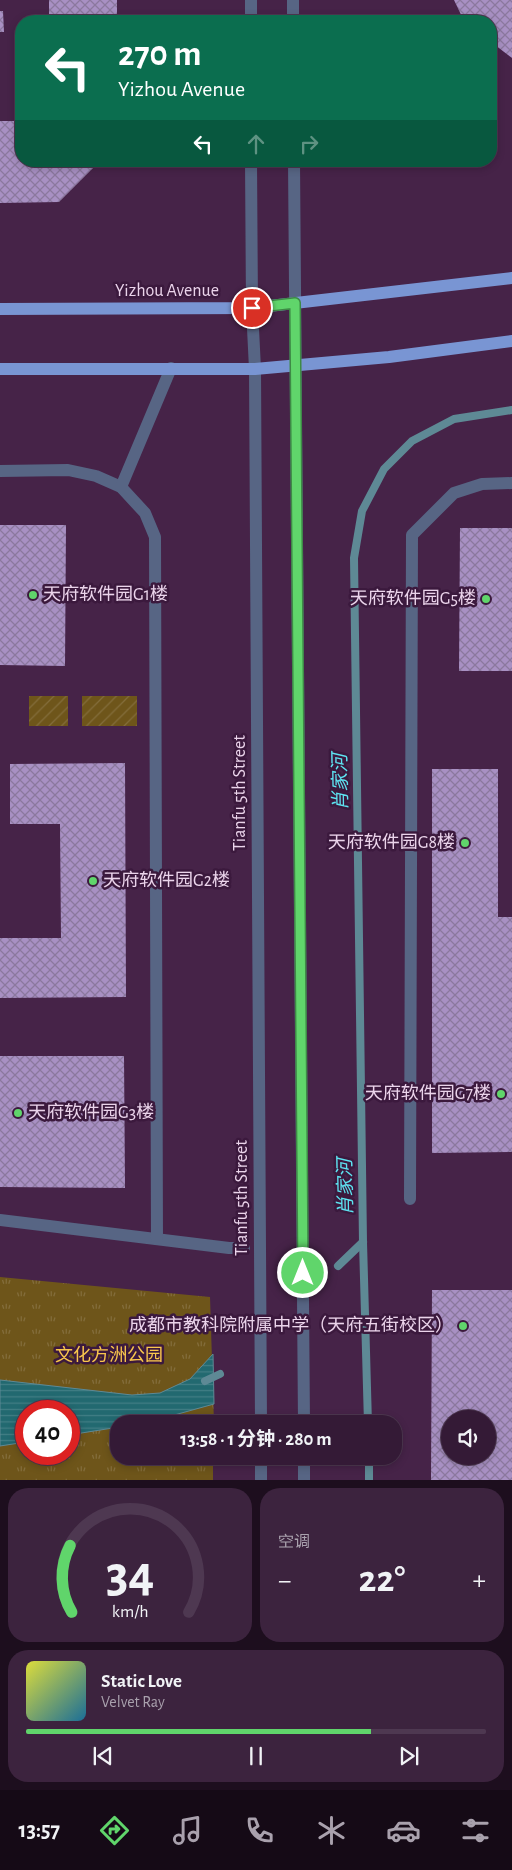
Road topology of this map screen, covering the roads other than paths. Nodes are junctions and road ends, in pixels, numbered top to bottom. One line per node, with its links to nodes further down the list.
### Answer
1 (251, 0): 3 (street)
2 (293, 0): 4 (street)
3 (251, 15)
4 (293, 15)
5 (251, 167): 9 (street, Tianfu 5th Street)
6 (294, 167): 8 (street)
7 (512, 278): 8 (main road, Yizhou Avenue)
8 (295, 303): 9 (main road, Yizhou Avenue); 12 (street)
9 (252, 308): 10 (main road, Yizhou Avenue); 15 (street, Tianfu 5th Street)
10 (0, 309)
11 (512, 341): 12 (main road)
12 (295, 366): 15 (main road); 24 (street)
13 (171, 368): 14 (main road); 15 (main road); 18 (street)
14 (0, 369)
15 (255, 369): 23 (street, Tianfu 5th Street)
16 (0, 470): 18 (street)
17 (512, 483): 19 (street)
18 (121, 487): 21 (street)
19 (410, 1199)
20 (0, 1220): 21 (street)
21 (157, 1239): 22 (street)
22 (244, 1248)
23 (261, 1415)
24 (304, 1415)
25 (261, 1465): 27 (street)
26 (304, 1465): 28 (street)
27 (261, 1480)
28 (304, 1480)

